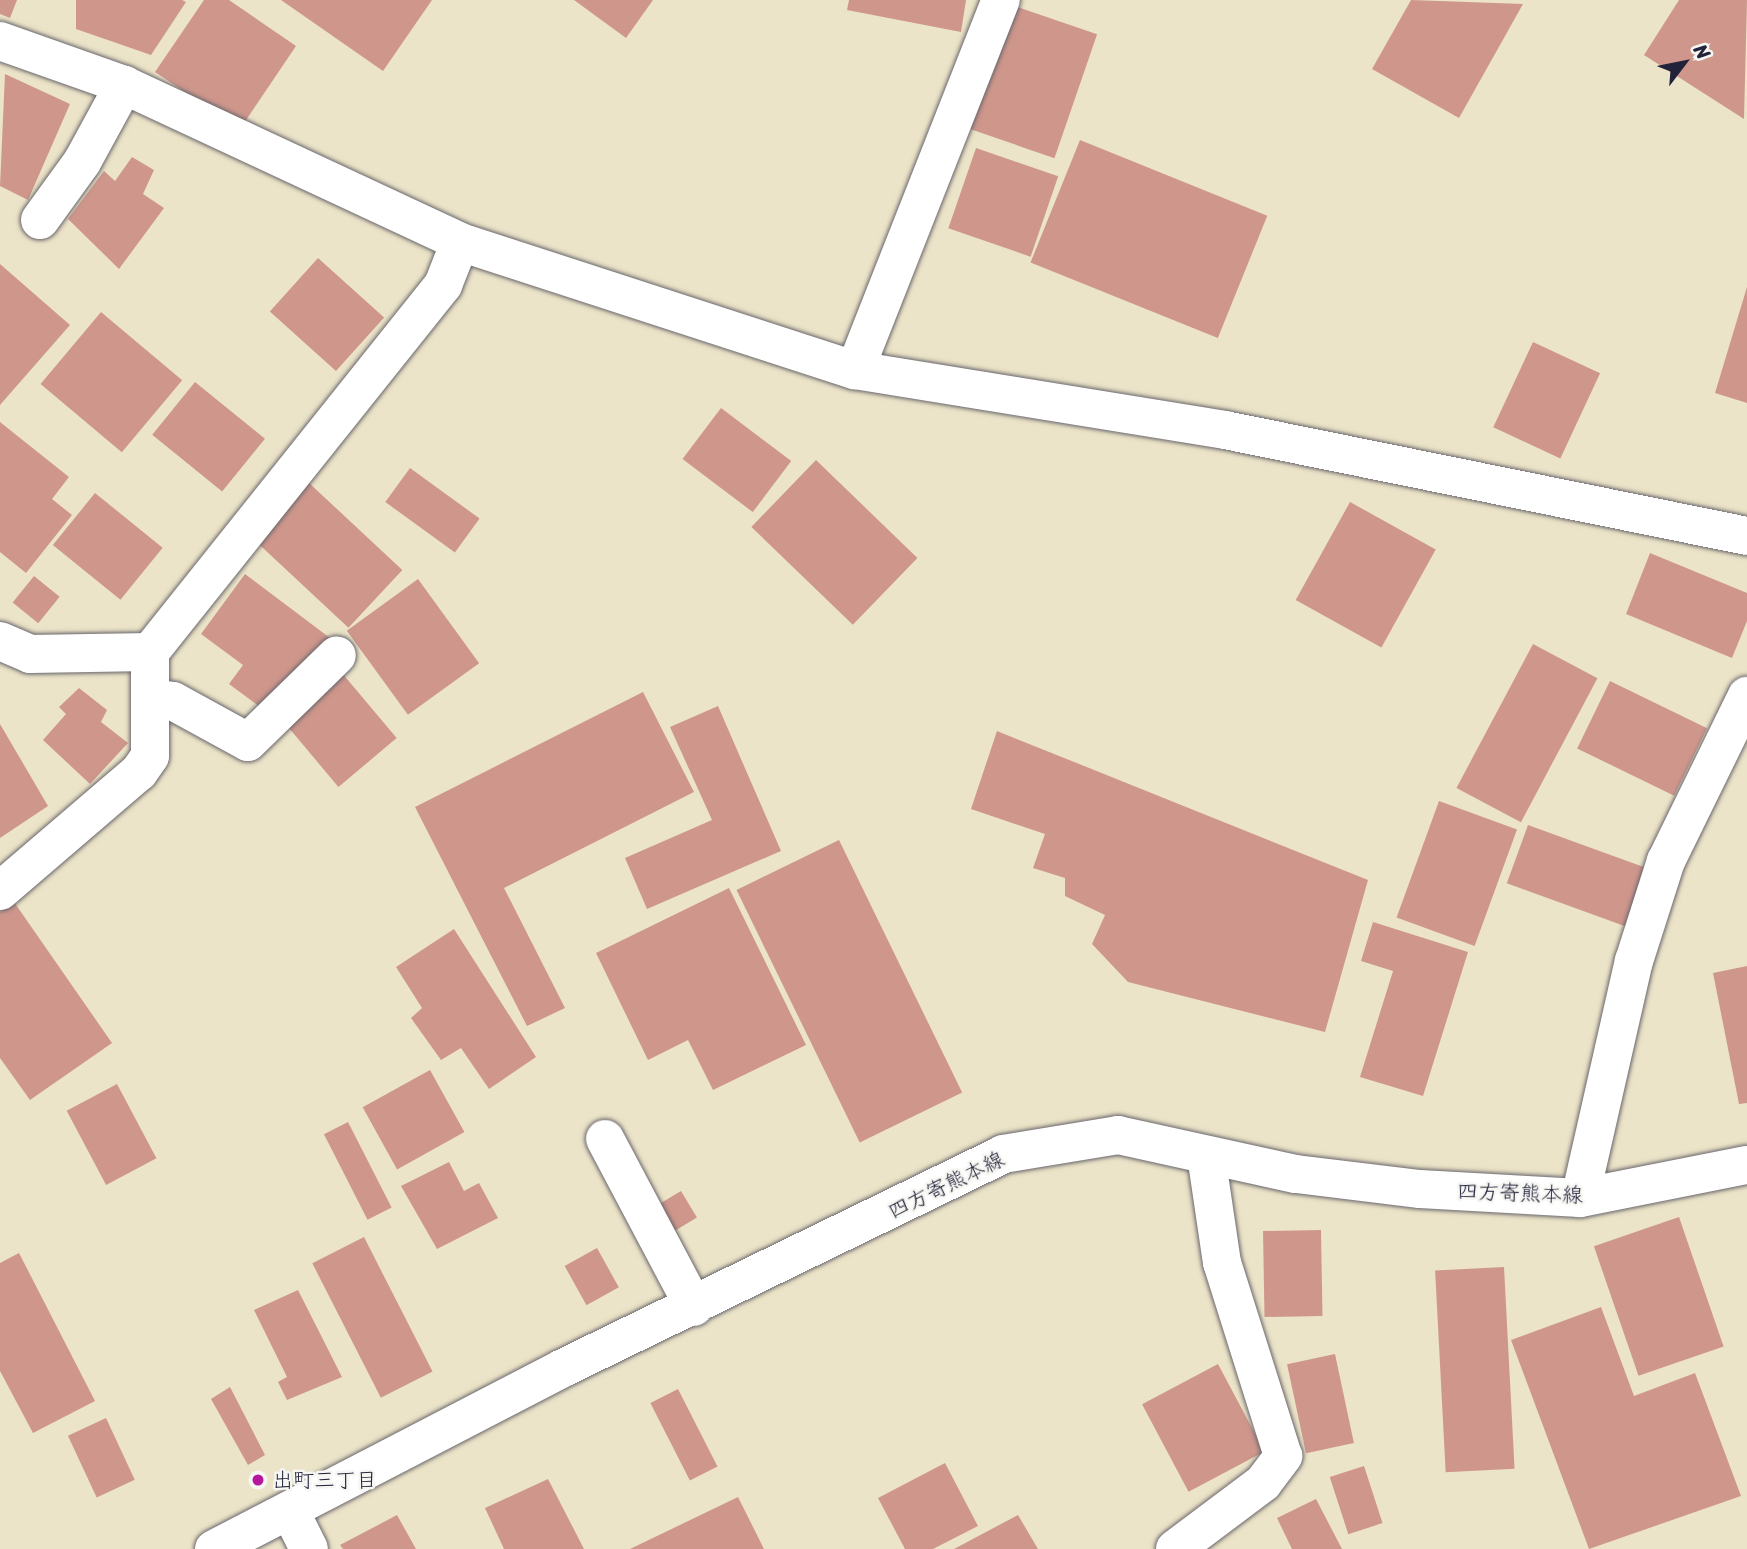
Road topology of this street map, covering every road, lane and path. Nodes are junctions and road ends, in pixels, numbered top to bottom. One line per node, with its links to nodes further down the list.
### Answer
1 (1001, 0): 6 (street)
2 (0, 41): 3 (street)
3 (124, 85): 4 (street); 5 (street)
4 (40, 220)
5 (460, 242): 6 (street); 9 (street)
6 (855, 370): 7 (street)
7 (1747, 536)
8 (0, 642): 9 (street)
9 (150, 652): 12 (street)
10 (337, 655): 12 (street)
11 (1747, 696): 17 (street)
12 (153, 698): 13 (street)
13 (0, 891)
14 (605, 1139): 18 (street)
15 (1206, 1155): 17 (street, 四方寄熊本線); 18 (street, 四方寄熊本線); 22 (street)
16 (1747, 1166): 17 (street, 四方寄熊本線)
17 (1580, 1198)
18 (694, 1307): 19 (street, 四方寄熊本線)
19 (290, 1511): 20 (street, 四方寄熊本線); 21 (street)
20 (214, 1549)
21 (309, 1549)
22 (1175, 1549)

